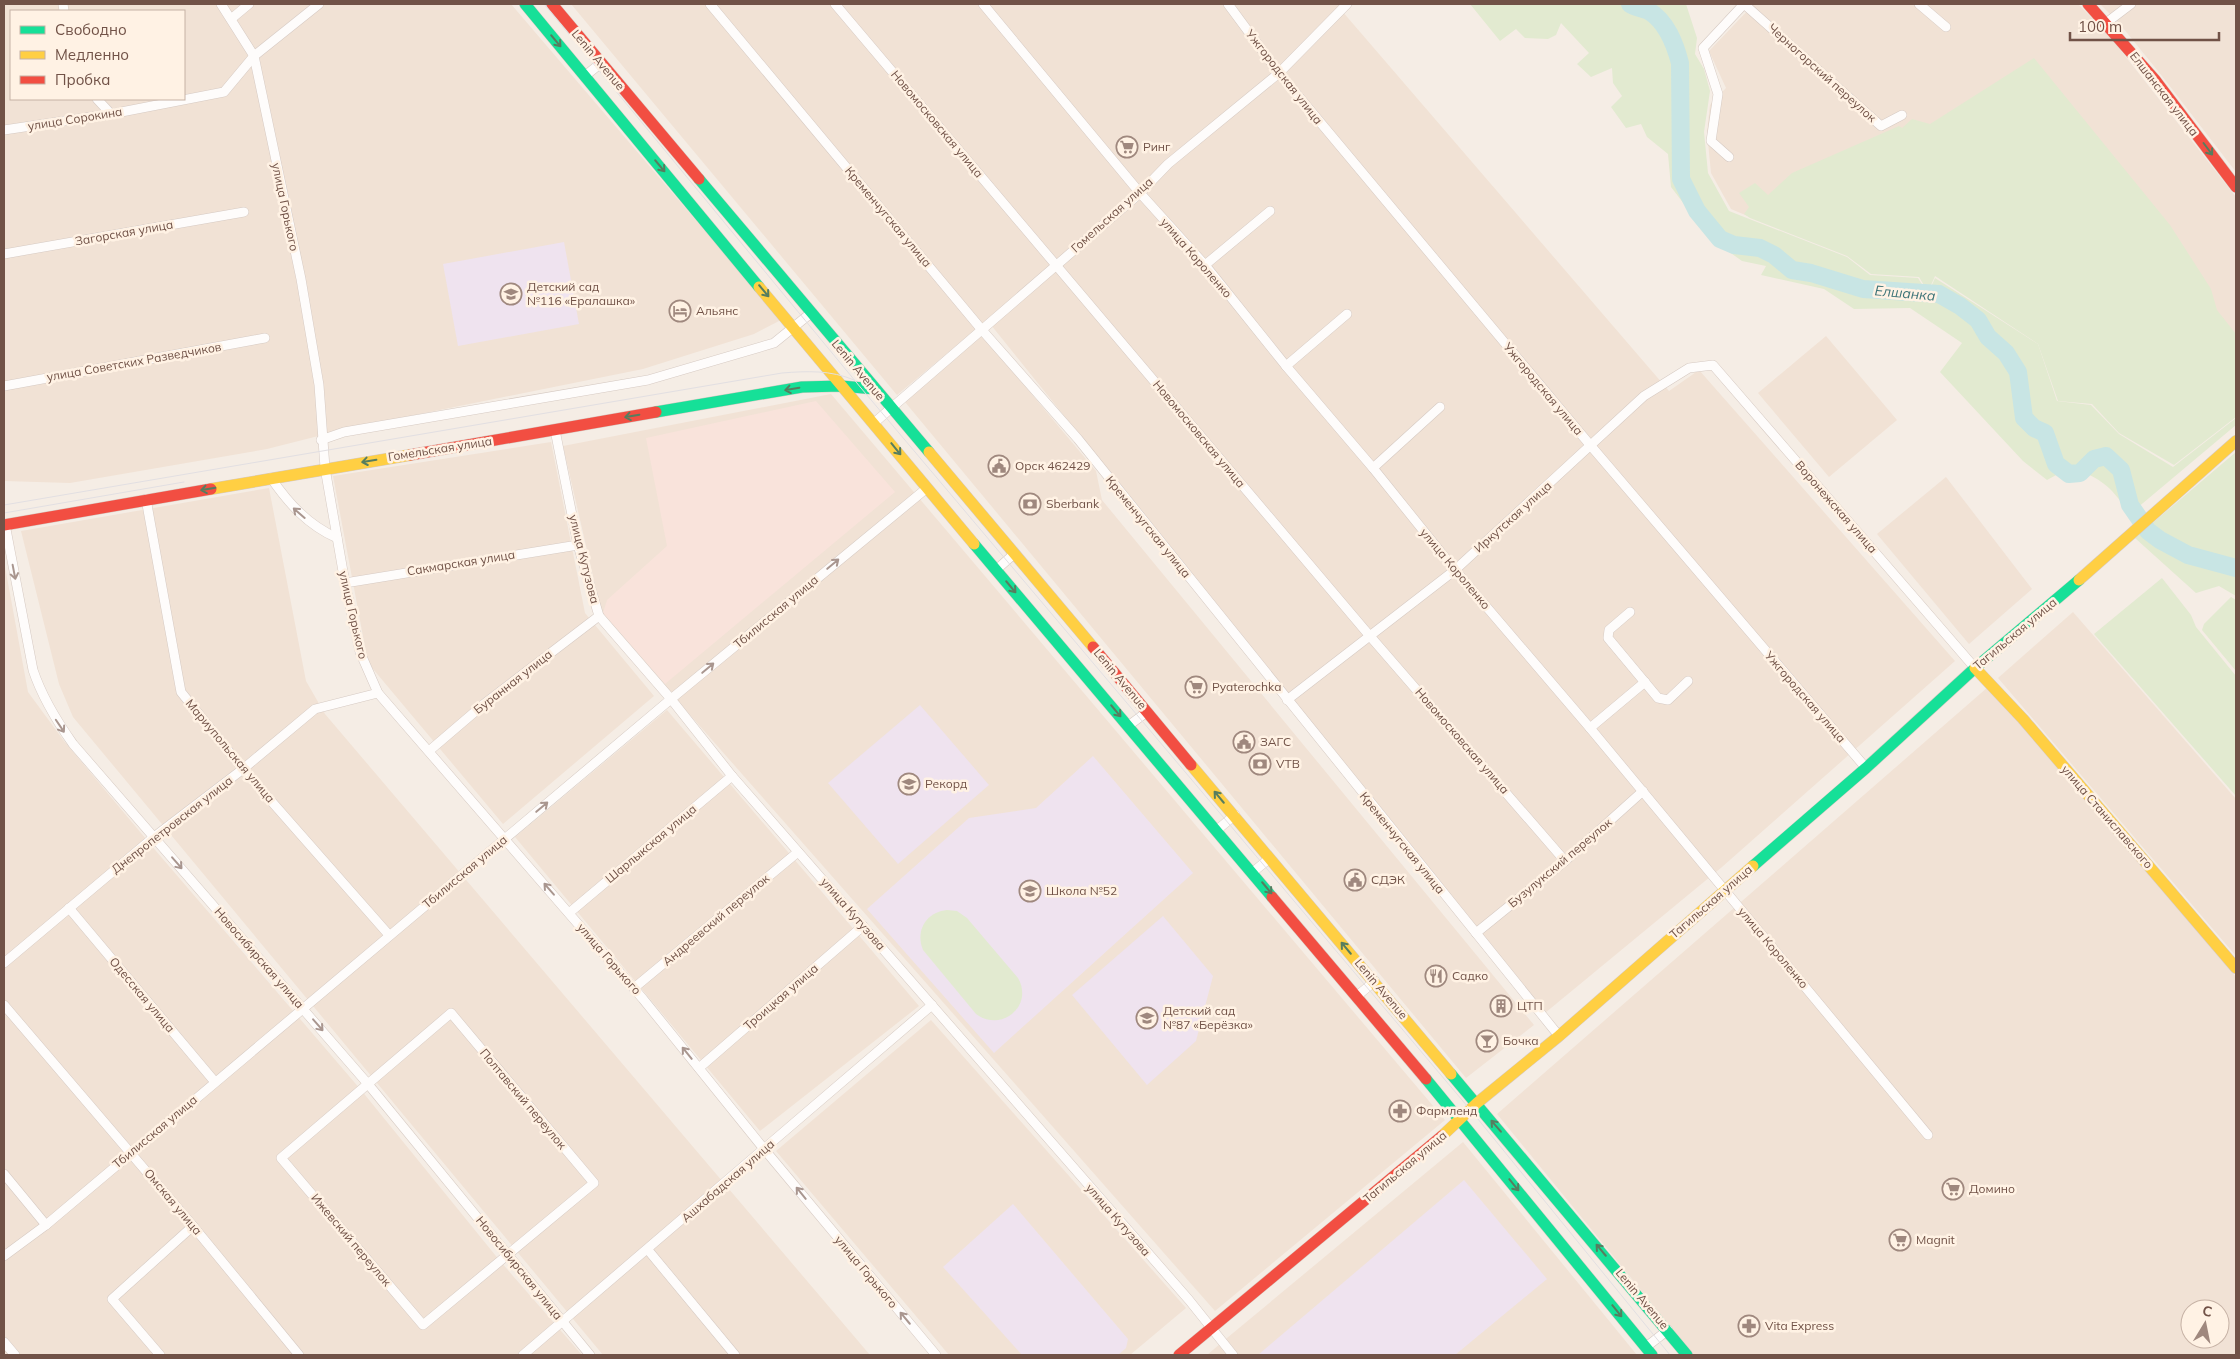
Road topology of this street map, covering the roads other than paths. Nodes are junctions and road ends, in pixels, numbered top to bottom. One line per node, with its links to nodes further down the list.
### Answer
1 (221, 4): 15 (street, улица Горького)
2 (249, 4): 15 (street)
3 (320, 4): 18 (street, улица Сорокина)
4 (525, 4): 21 (main road, Lenin Avenue, one-way to 21)
5 (552, 4): 19 (main road, Lenin Avenue)
6 (710, 4): 39 (street, Кременчугская улица)
7 (835, 4): 34 (street, Новомосковская улица)
8 (983, 4): 30 (street, улица Короленко)
9 (1228, 4): 20 (street, Ужгородская улица)
10 (1347, 4): 20 (street, Гомельская улица)
11 (1744, 4): 26 (street, Черногорский переулок); 28 (street, Черногорский переулок)
12 (1919, 4): 17 (street)
13 (2088, 4): 16 (main road, Елшанская улица)
14 (2131, 4): 16 (street)
15 (231, 19): 18 (street, улица Горького)
16 (2106, 23): 29 (main road, Елшанская улица, one-way to 29)
17 (1946, 27)
18 (254, 56): 24 (street, улица Сорокина); 50 (street, улица Горького)
19 (601, 63): 21 (street); 36 (main road, Lenin Avenue)
20 (1278, 73): 30 (street, Гомельская улица); 52 (street, Ужгородская улица)
21 (585, 76): 38 (main road, Lenin Avenue, one-way to 38)
22 (98, 100): 25 (street)
23 (183, 100): 25 (street, улица Сорокина)
24 (185, 100)
25 (111, 114): 27 (street, улица Сорокина)
26 (1902, 115)
27 (4, 130)
28 (1728, 157)
29 (2236, 187)
30 (1140, 193): 34 (street, Гомельская улица); 35 (street, улица Короленко)
31 (1270, 211): 35 (street)
32 (244, 212): 33 (street, Загорская улица)
33 (4, 254)
34 (1056, 265): 39 (street, Гомельская улица); 67 (street, Новомосковская улица)
35 (1205, 265): 41 (street, улица Короленко)
36 (810, 313): 38 (street); 45 (main road, Lenin Avenue)
37 (1347, 314): 41 (street)
38 (794, 327): 44 (main road, Lenin Avenue); 50 (street)
39 (982, 330): 47 (street, Гомельская улица); 73 (street, Кременчугская улица)
40 (265, 338): 43 (street, улица Советских Разведчиков)
41 (1286, 366): 54 (street, улица Короленко)
42 (1689, 368): 52 (street, Иркутская улица); 68 (street, Воронежская улица)
43 (4, 386)
44 (841, 386): 45 (main road, Гомельская улица); 48 (main road, Lenin Avenue); 49 (main road, Гомельская улица, one-way to 49)
45 (875, 389): 47 (main road, Lenin Avenue)
46 (1440, 407): 54 (street)
47 (890, 408): 48 (street, Гомельская улица); 61 (main road, Lenin Avenue)
48 (874, 423): 56 (main road, Lenin Avenue, one-way to 56)
49 (555, 430): 53 (main road, Гомельская улица, one-way to 53); 60 (street, улица Кутузова)
50 (322, 440): 53 (street, улица Горького)
51 (2236, 441): 68 (main road, Тагильская улица)
52 (1590, 446): 63 (street, Иркутская улица); 78 (street, Ужгородская улица)
53 (325, 468): 55 (main road, Гомельская улица); 59 (street, улица Горького)
54 (1373, 468): 63 (street, улица Короленко)
55 (271, 478): 57 (main road, Гомельская улица, one-way to 57); 59 (street, one-way to 55)
56 (927, 488): 62 (main road, Lenin Avenue); 72 (street, Тбилисская улица, one-way to 56)
57 (146, 500): 58 (main road, Гомельская улица); 79 (street, Мариупольская улица)
58 (4, 523): 84 (street, Новосибирская улица, one-way to 84)
59 (337, 538): 64 (street, улица Горького)
60 (578, 545): 64 (street, Сакмарская улица); 66 (street, улица Кутузова)
61 (1014, 554): 62 (street); 74 (main road, Lenin Avenue)
62 (996, 570): 75 (main road, Lenin Avenue, one-way to 75)
63 (1454, 570): 67 (street, Иркутская улица); 76 (street, улица Короленко)
64 (344, 583): 71 (street, улица Горького)
65 (1630, 612): 70 (street)
66 (599, 616): 72 (street, улица Кутузова); 77 (street, Буранная улица)
67 (1369, 635): 73 (street, Иркутская улица); 88 (street, Новомосковская улица)
68 (1975, 668): 78 (main road, Тагильская улица); 97 (main road, улица Станиславского)
69 (1688, 681): 70 (street)
70 (1644, 682): 76 (street)
71 (378, 693): 77 (street, улица Горького); 79 (street, Днепропетровская улица)
72 (671, 699): 80 (street, улица Кутузова); 85 (street, Тбилисская улица, one-way to 72)
73 (1287, 700): 94 (street, Кременчугская улица)
74 (1147, 712): 75 (street); 82 (main road, Lenin Avenue, one-way to 74)
75 (1128, 726): 83 (main road, Lenin Avenue)
76 (1590, 728): 81 (street, улица Короленко)
77 (429, 751): 85 (street, улица Горького)
78 (1866, 768): 90 (main road, Тагильская улица)
79 (243, 769): 84 (street, Днепропетровская улица); 95 (street, Мариупольская улица)
80 (732, 776): 86 (street, улица Кутузова); 92 (street, Шарлыкская улица)
81 (1643, 792): 88 (street, Бузулукский переулок); 90 (street, улица Короленко)
82 (1235, 816): 83 (street); 87 (main road, Lenin Avenue)
83 (1217, 830): 89 (main road, Lenin Avenue)
84 (154, 837): 91 (street, Днепропетровская улица); 103 (street, Новосибирская улица, one-way to 103)
85 (505, 839): 92 (street, улица Горького, one-way to 85); 95 (street, Тбилисская улица)
86 (798, 852): 93 (street, улица Кутузова); 99 (street, Андреевский переулок)
87 (1270, 858): 89 (street); 98 (main road, Lenin Avenue, one-way to 87)
88 (1565, 861): 94 (street, Бузулукский переулок)
89 (1253, 872): 100 (main road, Lenin Avenue, one-way to 100)
90 (1723, 890): 104 (main road, Тагильская улица); 110 (street, улица Короленко)
91 (69, 908): 96 (street, Днепропетровская улица); 106 (street, Одесская улица)
92 (569, 913): 99 (street, улица Горького)
93 (863, 926): 102 (street, улица Кутузова); 105 (street, Троицкая улица)
94 (1476, 933): 104 (street, Кременчугская улица)
95 (389, 935): 103 (street, Тбилисская улица)
96 (4, 963)
97 (2236, 968)
98 (1374, 981): 100 (street); 108 (main road, Lenin Avenue)
99 (634, 988): 105 (street, улица Горького, one-way to 99)
100 (1357, 996): 109 (main road, Lenin Avenue)
101 (4, 1005): 112 (street, Омская улица)
102 (932, 1005): 111 (street, Ашхабадская улица); 120 (street, улица Кутузова)
103 (303, 1008): 106 (street, Тбилисская улица); 107 (street, Новосибирская улица, one-way to 107)
104 (1558, 1036): 108 (main road, Тагильская улица)
105 (699, 1068): 111 (street, улица Горького)
106 (215, 1082): 112 (street, Тбилисская улица)
107 (368, 1084): 117 (street, Новосибирская улица); 117 (street, Полтавский переулок); 117 (street, Ижевский переулок)
108 (1477, 1103): 109 (main road, Тагильская улица); 121 (main road, Lenin Avenue, one-way to 108)
109 (1462, 1120): 120 (main road, Тагильская улица); 123 (main road, Lenin Avenue, one-way to 123)
110 (1928, 1134)
111 (764, 1149): 116 (street, Ашхабадская улица); 130 (street, улица Горького, one-way to 111)
112 (130, 1152): 114 (street, Тбилисская улица); 115 (street, Омская улица)
113 (4, 1174): 114 (street)
114 (46, 1225): 118 (street, Тбилисская улица)
115 (193, 1226): 125 (street); 126 (street, Омская улица)
116 (648, 1250): 119 (street, Ашхабадская улица); 129 (street)
117 (508, 1254): 119 (street, Новосибирская улица)
118 (4, 1256)
119 (562, 1320): 127 (street, Ашхабадская улица); 128 (street, Новосибирская улица)
120 (1212, 1328): 131 (main road, Тагильская улица); 132 (street, улица Кутузова)
121 (1668, 1330): 123 (street); 133 (main road, Lenin Avenue)
122 (4, 1342): 124 (street)
123 (1649, 1351)
124 (15, 1355)
125 (160, 1355)
126 (299, 1355)
127 (524, 1355)
128 (590, 1355)
129 (735, 1355)
130 (936, 1355)
131 (1179, 1355)
132 (1233, 1355)
133 (1688, 1355)

